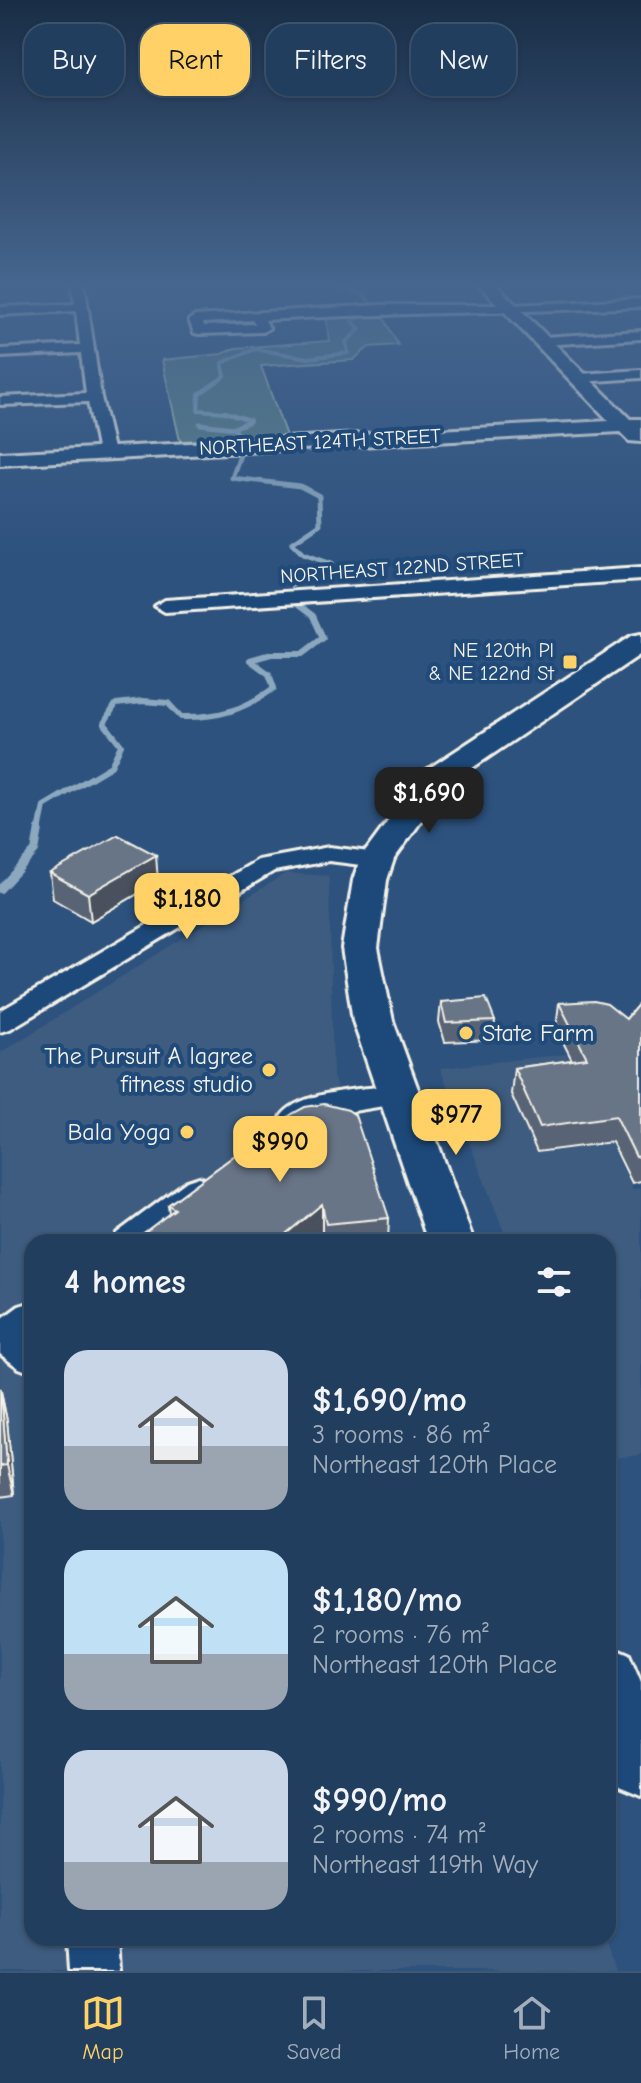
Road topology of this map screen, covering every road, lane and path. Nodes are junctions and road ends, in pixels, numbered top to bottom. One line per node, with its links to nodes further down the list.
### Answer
1 (90, 374): 5 (street)
2 (575, 374): 4 (main road)
3 (641, 374): 4 (street)
4 (579, 378): 7 (main road)
5 (94, 397): 6 (street); 8 (street)
6 (0, 401)
7 (636, 431): 8 (main road, NORTHEAST 124TH STREET)
8 (106, 453): 9 (main road, NORTHEAST 124TH STREET)
9 (0, 459)
10 (641, 574): 11 (street, NORTHEAST 122ND STREET)
11 (165, 606)
12 (641, 642): 13 (main road)
13 (377, 859): 14 (street); 15 (main road)
14 (0, 1023)
15 (397, 1095): 16 (street); 19 (main road)
16 (277, 1130)
17 (227, 1168): 18 (street)
18 (140, 1234)
19 (448, 1234)
20 (616, 1696): 21 (main road)
21 (641, 1765)
22 (92, 1946): 23 (street)
23 (94, 1971)

